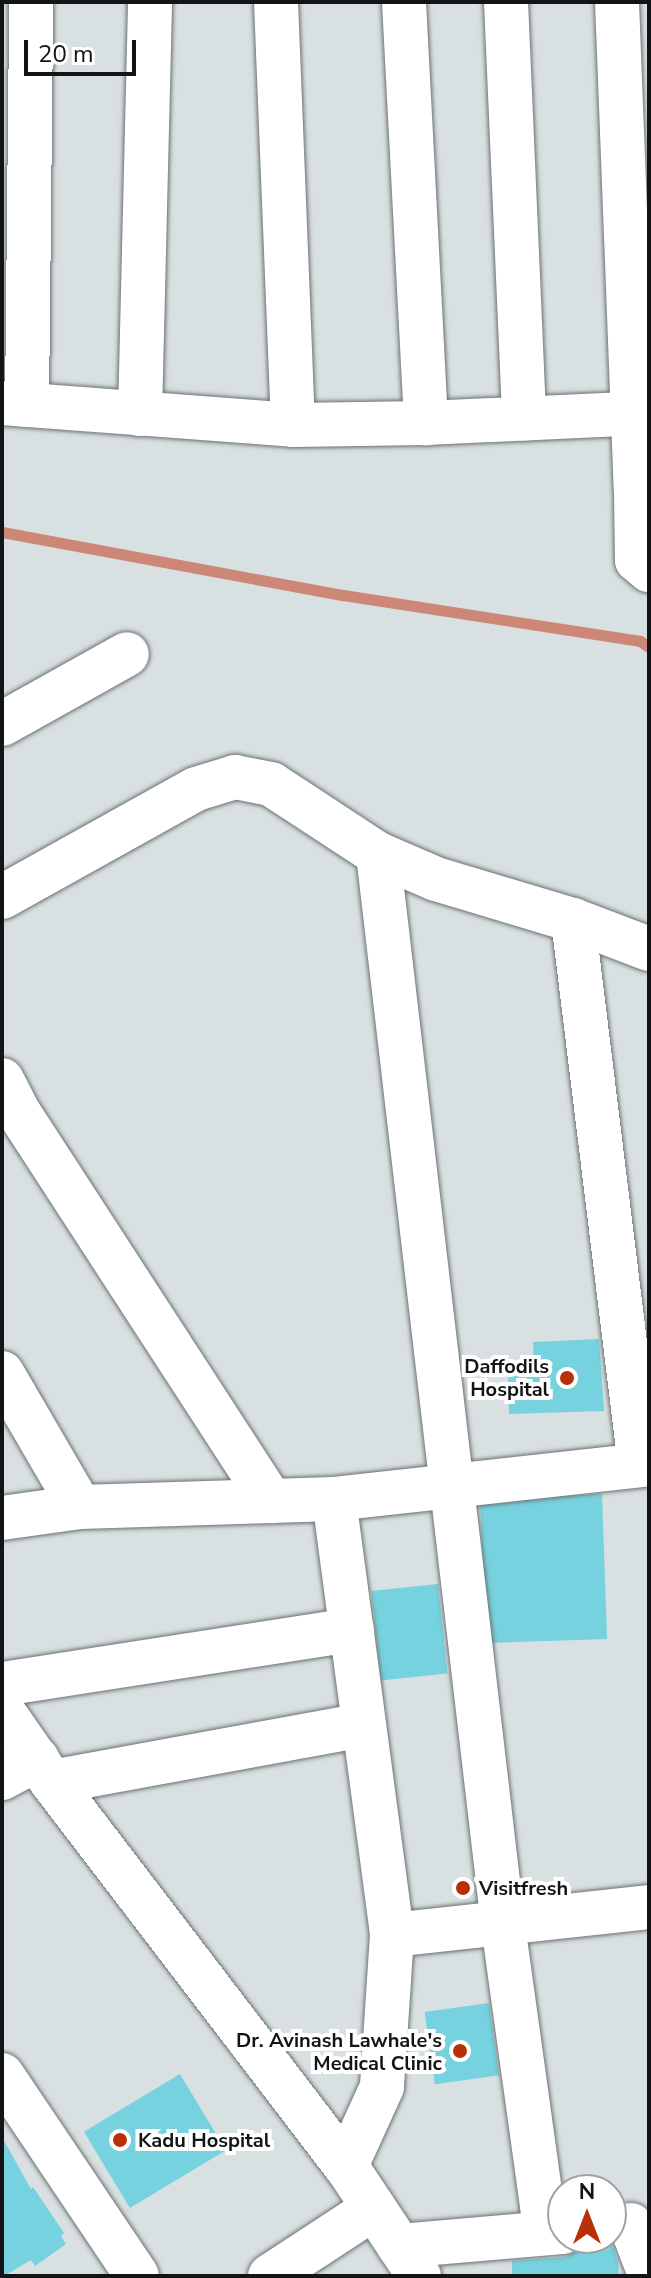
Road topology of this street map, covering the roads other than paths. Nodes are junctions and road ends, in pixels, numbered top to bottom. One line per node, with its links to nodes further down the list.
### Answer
1 (31, 2): 7 (street)
2 (150, 2): 9 (street)
3 (276, 2): 12 (street)
4 (404, 2): 11 (street)
5 (506, 2): 10 (street)
6 (617, 2): 8 (street)
7 (15, 404): 9 (street)
8 (640, 413): 10 (street); 13 (street)
9 (140, 414): 12 (street)
10 (524, 419): 11 (street)
11 (426, 423): 12 (street)
12 (293, 425)
13 (643, 491): 14 (street)
14 (649, 570)
15 (127, 654): 16 (street)
16 (2, 724)
17 (378, 854): 18 (street); 19 (street); 24 (street)
18 (2, 897)
19 (573, 920): 20 (street); 23 (street)
20 (649, 949)
21 (8, 1104): 26 (street)
22 (2, 1373): 27 (street)
23 (645, 1464): 24 (street)
24 (455, 1486): 25 (street); 35 (street)
25 (334, 1499): 26 (street); 29 (street)
26 (271, 1501): 27 (street)
27 (80, 1507): 28 (street)
28 (2, 1518)
29 (352, 1630): 30 (street); 32 (street)
30 (2, 1684)
31 (2, 1710): 33 (street)
32 (364, 1725): 33 (street); 36 (street)
33 (30, 1773): 38 (street)
34 (649, 1907): 35 (street)
35 (503, 1925): 36 (street); 39 (street)
36 (392, 1935): 38 (street)
37 (2, 2075): 45 (street)
38 (346, 2166): 40 (street)
39 (547, 2185)
40 (374, 2208): 43 (street); 46 (street)
41 (630, 2225): 44 (street)
42 (547, 2234): 43 (street)
43 (409, 2261)
44 (649, 2272)
45 (137, 2276)
46 (270, 2276)

